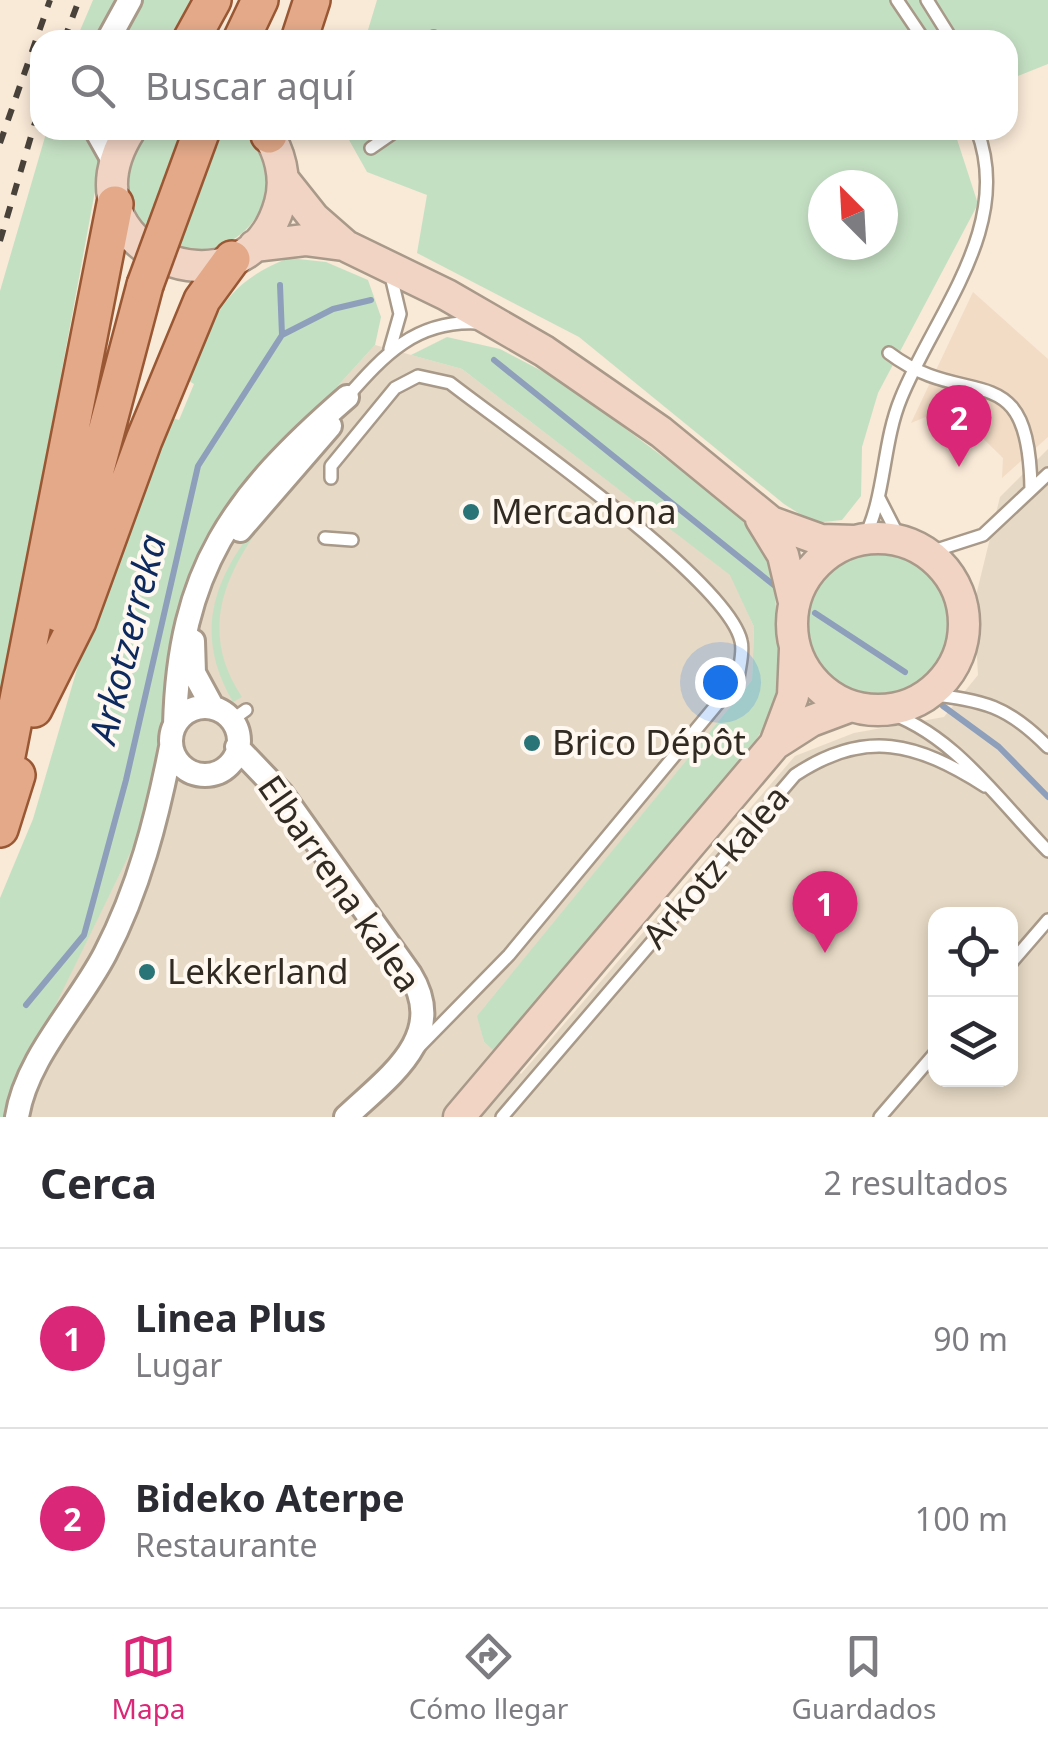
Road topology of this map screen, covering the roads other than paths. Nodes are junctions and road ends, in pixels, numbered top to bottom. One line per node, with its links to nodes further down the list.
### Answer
1 (130, 0): 7 (street)
2 (213, 0): 8 (main road)
3 (260, 0): 9 (main road)
4 (312, 0): 10 (main road)
5 (897, 0): 11 (lane)
6 (927, 0): 12 (lane)
7 (114, 30)
8 (196, 30)
9 (246, 30)
10 (302, 30)
11 (917, 30)
12 (946, 30)
13 (102, 140): 20 (street)
14 (125, 140): 20 (street)
15 (198, 140): 45 (main road, bridge)
16 (271, 140): 21 (street)
17 (383, 140): 19 (lane)
18 (979, 140): 29 (lane)
19 (371, 148)
20 (114, 162): 22 (street)
21 (283, 179): 23 (street); 24 (street)
22 (115, 204): 24 (street); 52 (main road)
23 (346, 246): 24 (street); 25 (street)
24 (243, 252): 45 (main road)
25 (381, 262): 26 (street); 27 (lane)
26 (506, 328): 27 (lane, Elbarrena kalea); 36 (street)
27 (390, 349): 30 (lane, Elbarrena kalea)
28 (889, 353): 29 (lane)
29 (914, 372): 33 (lane); 34 (lane)
30 (347, 397): 31 (street, Elbarrena kalea); 35 (street, Elbarrena kalea)
31 (310, 452): 35 (street, Elbarrena kalea); 46 (street, Elbarrena kalea); 56 (lane)
32 (1048, 474): 33 (lane)
33 (1031, 490): 40 (lane)
34 (879, 498): 39 (lane); 40 (lane)
35 (244, 500): 47 (street, Elbarrena kalea)
36 (756, 512): 39 (street); 41 (street)
37 (325, 538): 38 (lane)
38 (352, 540)
39 (860, 540): 40 (street); 41 (street)
40 (914, 547): 43 (street)
41 (794, 602): 42 (street)
42 (795, 648): 44 (street); 48 (street)
43 (928, 694): 44 (street); 50 (lane)
44 (866, 708): 48 (street); 51 (lane, Arkotz kalea)
45 (34, 709): 52 (main road)
46 (230, 713): 47 (street); 49 (street, Elbarrena kalea)
47 (173, 736): 49 (street, Elbarrena kalea); 58 (street, Elbarrena kalea)
48 (775, 744): 60 (street)
49 (238, 746): 56 (street, Elbarrena kalea)
50 (1048, 747)
51 (985, 786): 53 (lane, Arkotz kalea); 61 (lane, Arkotz kalea)
52 (5, 813)
53 (1048, 851)
54 (1048, 920): 55 (lane)
55 (1018, 955)
56 (410, 1056): 59 (street)
57 (928, 1061): 62 (lane)
58 (17, 1117)
59 (346, 1117)
60 (459, 1117)
61 (502, 1117)
62 (880, 1117)

